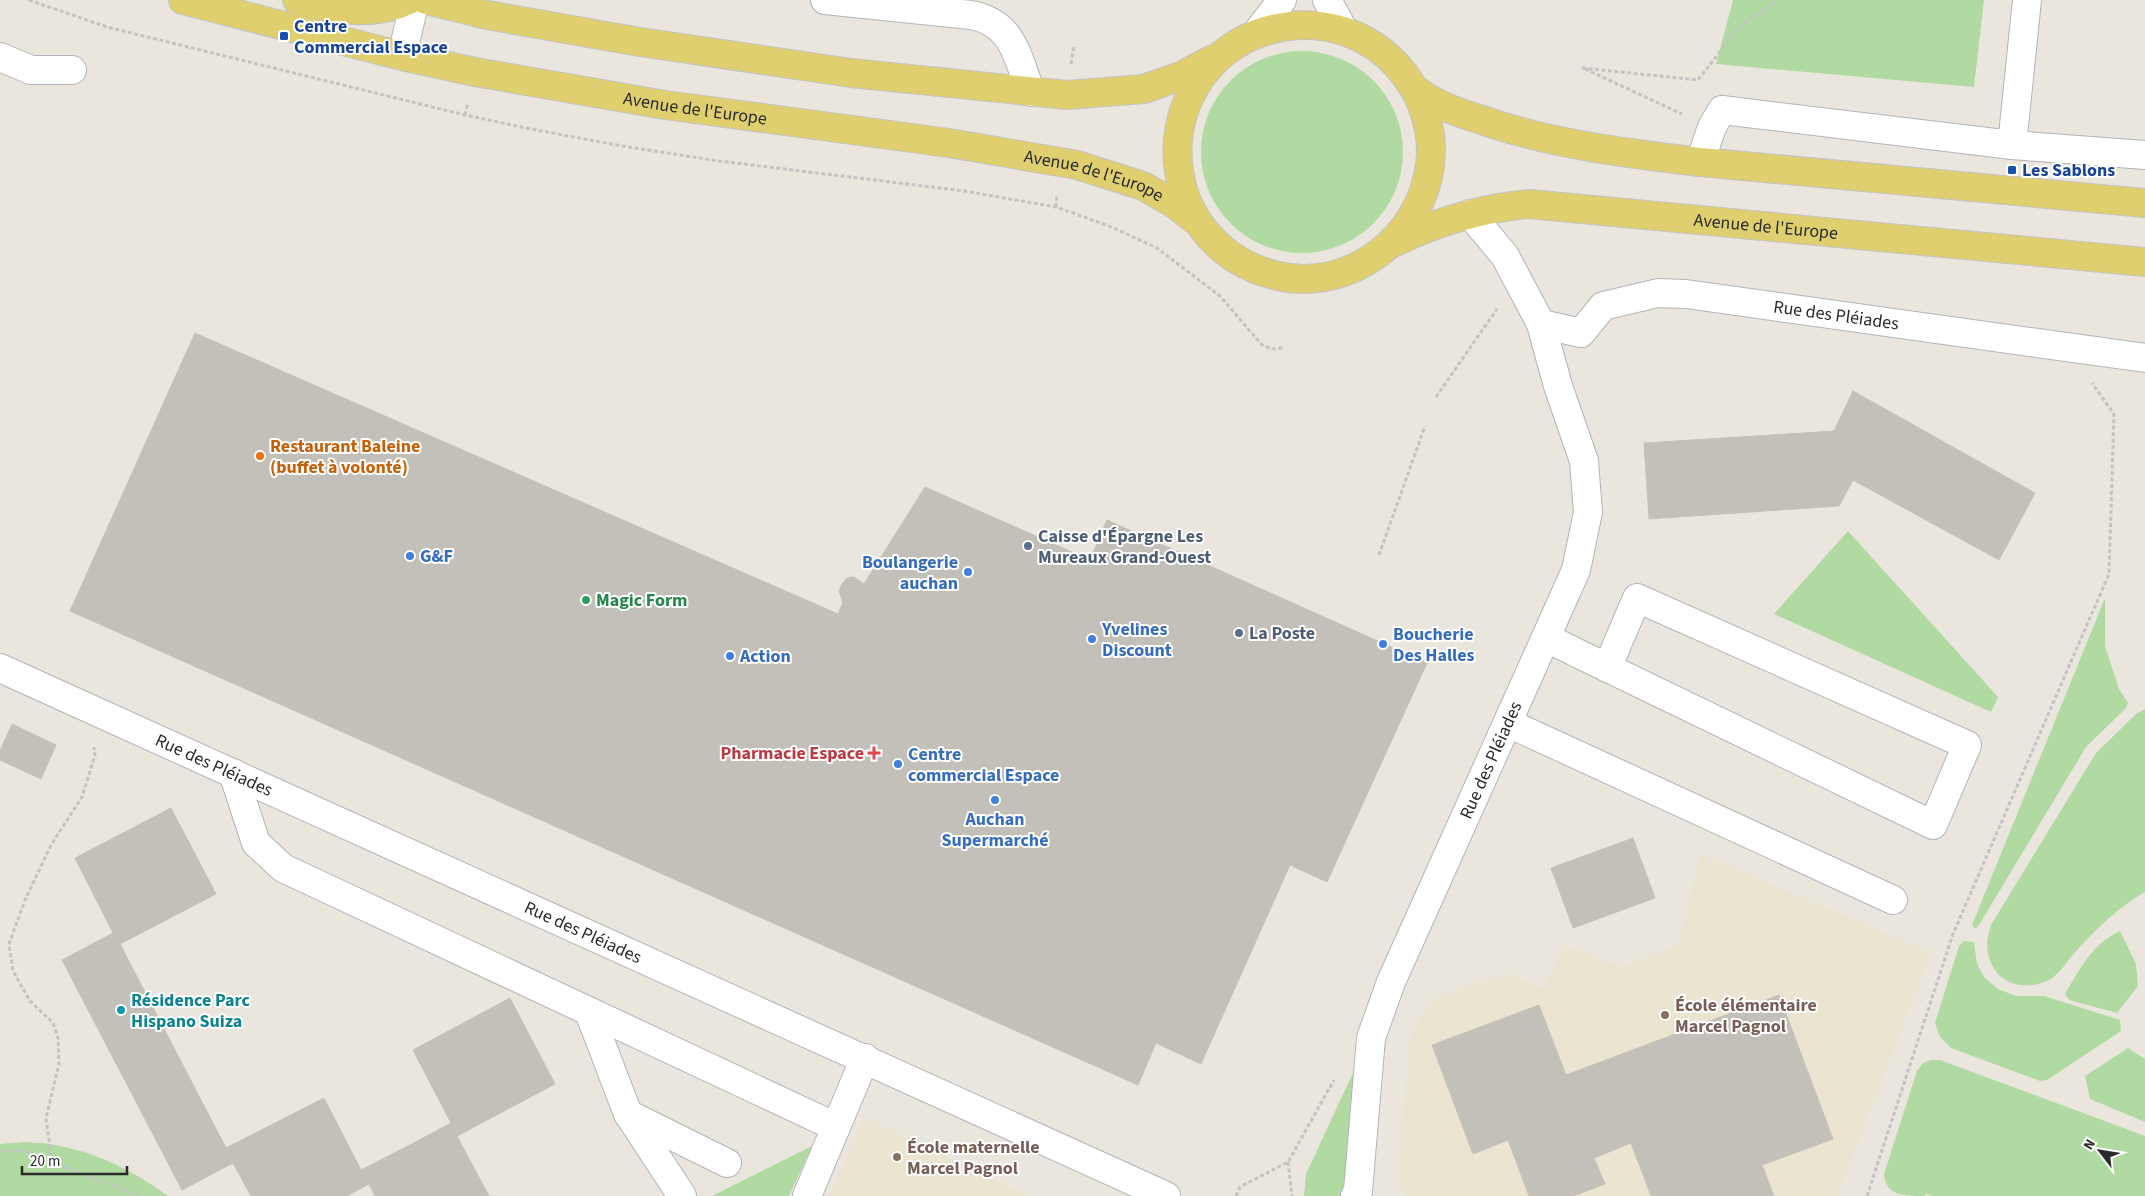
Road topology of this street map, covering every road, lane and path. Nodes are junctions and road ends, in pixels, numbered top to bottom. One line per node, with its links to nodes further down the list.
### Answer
1 (29, 0): 31 (path)
2 (183, 0): 15 (main road, Avenue de l'Europe)
3 (297, 0): 4 (main road)
4 (410, 0)
5 (414, 0): 15 (street)
6 (426, 0): 19 (main road)
7 (825, 0): 19 (street)
8 (1282, 0): 13 (street)
9 (1327, 0): 12 (street)
10 (1778, 0): 20 (path)
11 (2027, 0): 21 (street)
12 (1344, 31): 13 (main road); 18 (main road)
13 (1255, 35): 14 (main road)
14 (1225, 52): 19 (main road); 26 (main road)
15 (402, 56): 26 (main road, Avenue de l'Europe)
16 (0, 57): 17 (street)
17 (72, 70)
18 (1414, 88): 23 (main road); 27 (main road)
19 (1031, 92)
20 (1712, 127): 21 (street); 23 (street)
21 (2012, 145): 22 (street)
22 (2145, 155)
23 (1700, 162): 24 (main road)
24 (2145, 203)
25 (1470, 214): 27 (main road, Avenue de l'Europe); 28 (main road, Avenue de l'Europe); 30 (street, Rue des Pléiades)
26 (1199, 223): 27 (main road)
27 (1391, 244)
28 (2145, 262)
29 (1502, 303): 34 (path)
30 (1541, 324): 32 (street, Rue des Pléiades); 37 (street, Rue des Pléiades)
31 (1283, 348)
32 (2067, 348): 33 (street, Rue des Pléiades); 60 (path)
33 (2145, 358)
34 (1436, 397)
35 (1425, 426): 36 (path)
36 (1379, 555)
37 (1547, 638): 39 (street); 41 (street, Rue des Pléiades)
38 (0, 668): 40 (street, Rue des Pléiades)
39 (1607, 668): 39 (street)
40 (91, 709): 42 (street, Rue des Pléiades); 50 (path)
41 (1508, 722): 43 (street); 59 (street, Rue des Pléiades)
42 (233, 773): 44 (street); 45 (street, Rue des Pléiades)
43 (1893, 900)
44 (589, 1012): 47 (street); 48 (street)
45 (864, 1058): 48 (street); 56 (street, Rue des Pléiades)
46 (1335, 1078): 51 (path)
47 (628, 1114): 52 (street); 54 (street)
48 (836, 1127): 55 (street)
49 (0, 1151): 50 (path)
50 (52, 1161): 53 (path)
51 (1288, 1162): 57 (path); 58 (path)
52 (727, 1163)
53 (139, 1196)
54 (682, 1196)
55 (807, 1196)
56 (1166, 1196)
57 (1236, 1196)
58 (1292, 1196)
59 (1355, 1196)
60 (1867, 1196)

